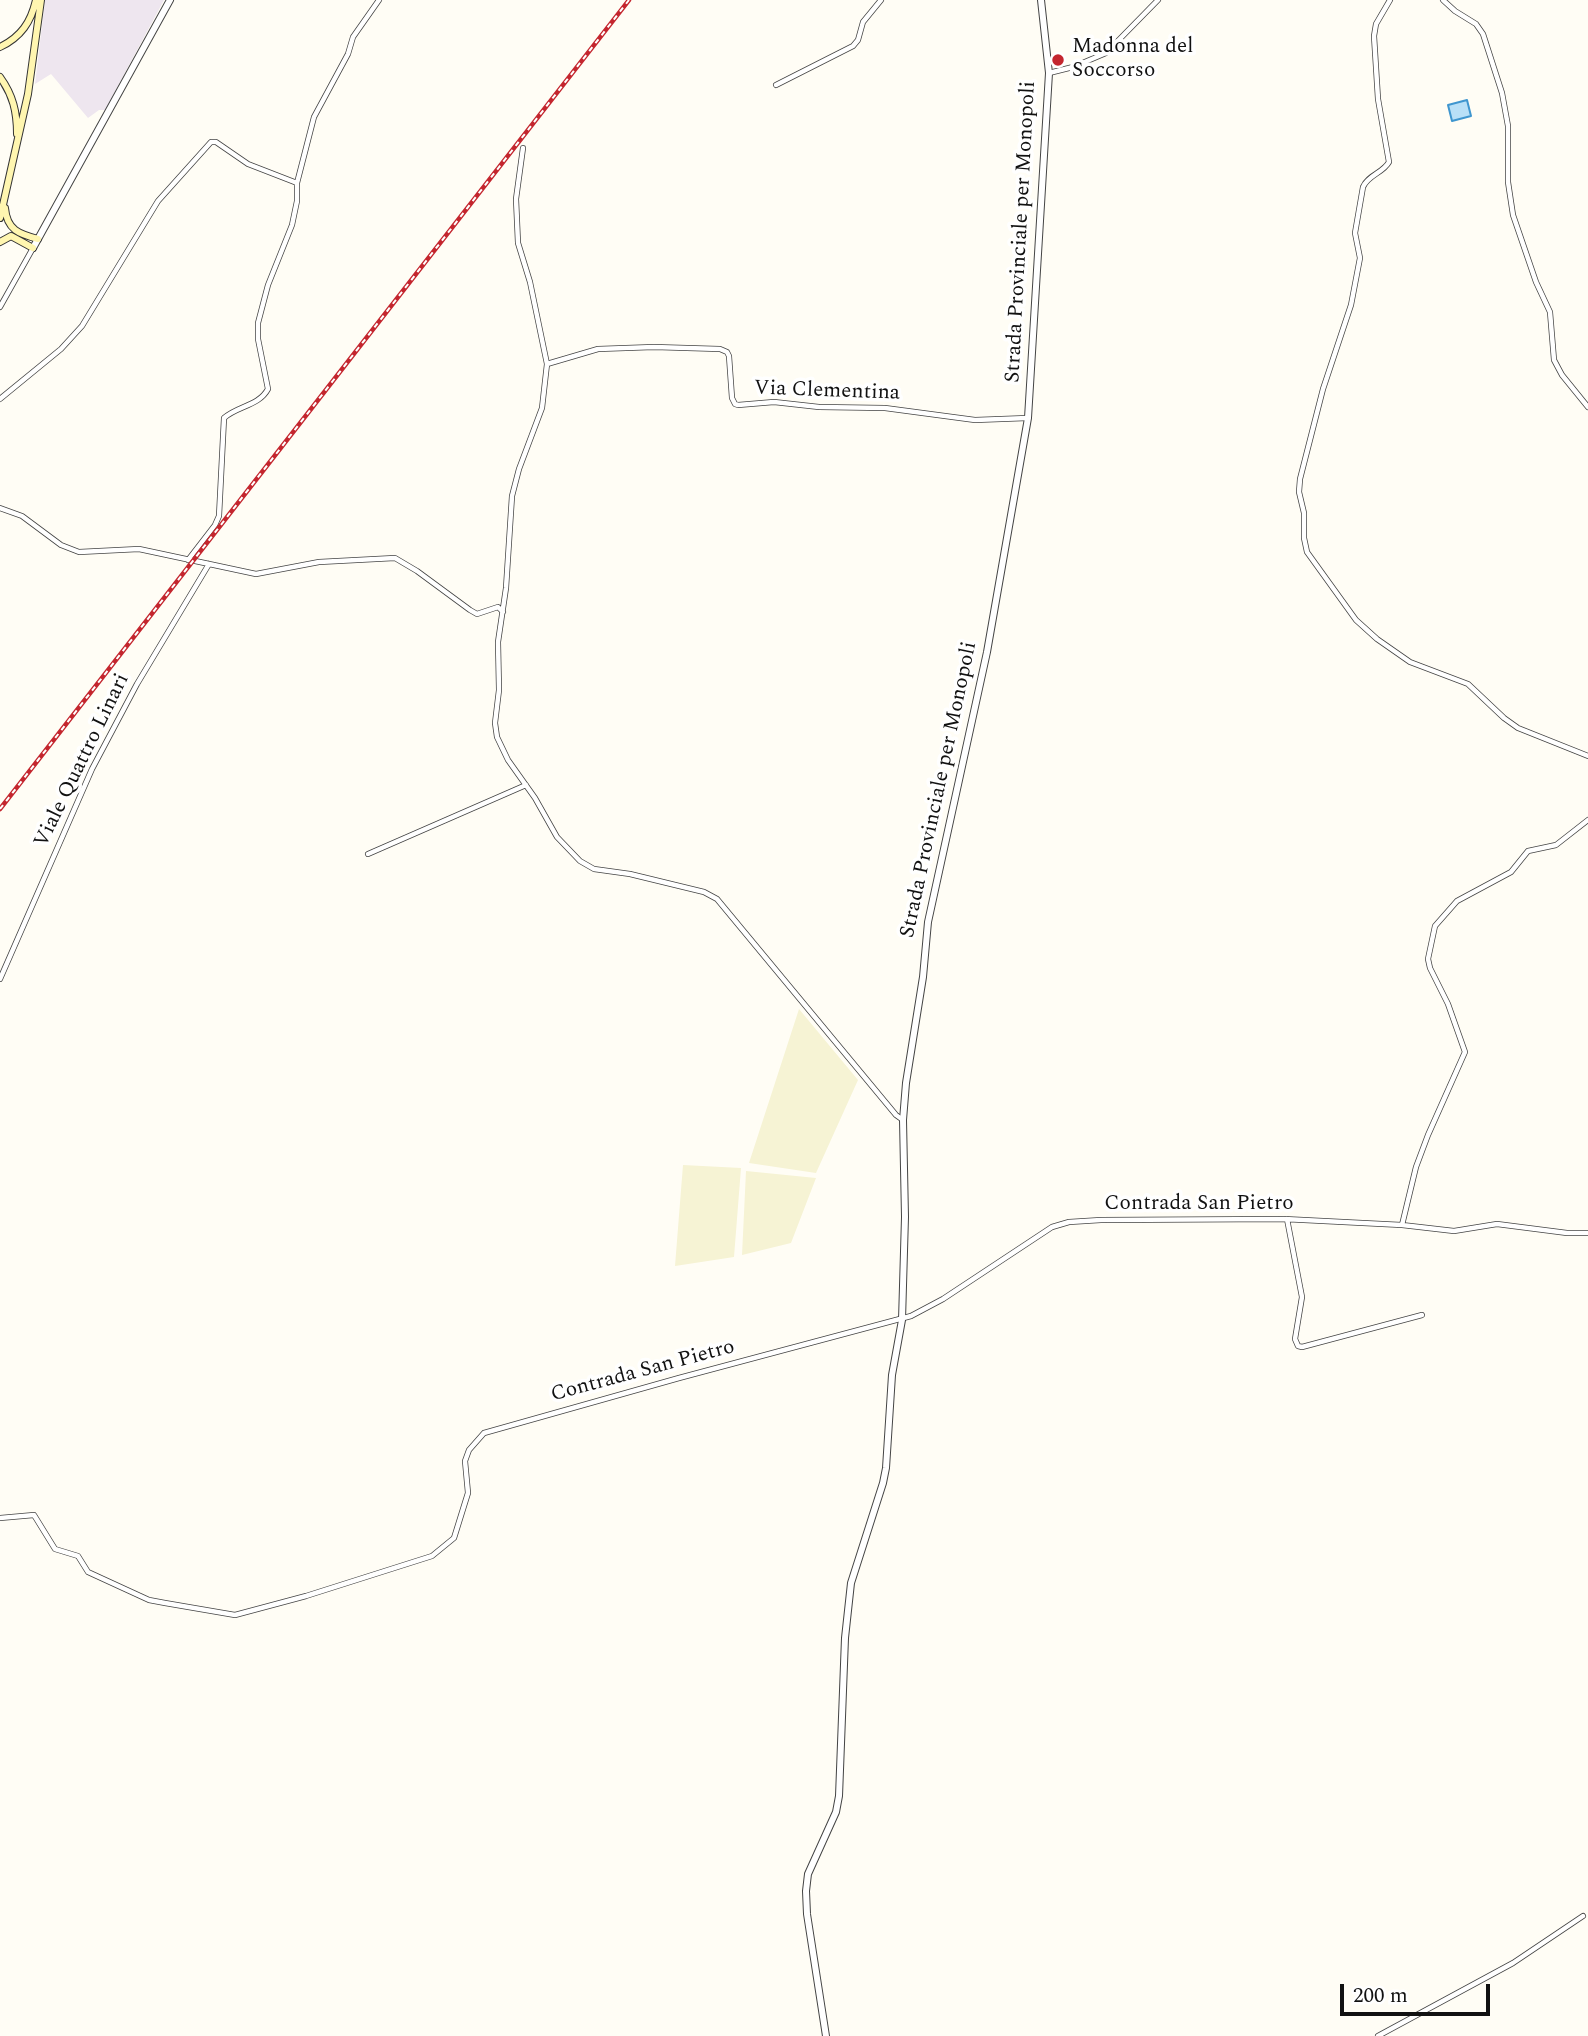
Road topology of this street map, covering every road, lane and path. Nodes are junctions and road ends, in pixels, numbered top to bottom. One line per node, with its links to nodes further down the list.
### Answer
1 (39, 0): 9 (main road); 13 (main road)
2 (170, 0): 18 (street)
3 (379, 0): 15 (street)
4 (881, 0): 12 (street)
5 (1041, 0): 10 (street, Strada Provinciale per Monopoli)
6 (1158, 0): 10 (street)
7 (1390, 0): 30 (street)
8 (1443, 0): 24 (street)
9 (0, 47)
10 (1049, 73): 25 (street, Strada Provinciale per Monopoli)
11 (0, 77): 13 (main road)
12 (776, 85)
13 (18, 146): 16 (main road)
14 (523, 148): 22 (street)
15 (297, 183): 23 (street); 27 (street)
16 (5, 200): 17 (main road); 18 (main road)
17 (0, 218)
18 (38, 239): 20 (street)
19 (0, 242): 20 (main road)
20 (33, 248): 21 (street)
21 (0, 307)
22 (547, 364): 25 (street, Via Clementina); 29 (street)
23 (0, 399)
24 (1588, 407)
25 (1028, 418): 35 (street, Strada Provinciale per Monopoli)
26 (0, 508): 27 (street)
27 (188, 559): 28 (street)
28 (209, 564): 29 (street); 34 (street, Viale Quattro Linari)
29 (503, 612): 31 (street)
30 (1588, 756)
31 (526, 785): 33 (street); 35 (street)
32 (1588, 820): 37 (street)
33 (368, 854)
34 (0, 979)
35 (903, 1120): 40 (street, Strada Provinciale per Monopoli)
36 (1287, 1219): 37 (street, Contrada San Pietro); 39 (street); 40 (street, Contrada San Pietro)
37 (1402, 1225): 38 (street, Contrada San Pietro)
38 (1588, 1233)
39 (1423, 1315)
40 (902, 1320): 41 (street, Contrada San Pietro); 43 (street, Strada Provinciale per Monopoli)
41 (0, 1518)
42 (1583, 1916): 44 (street)
43 (826, 2036)
44 (1378, 2036)

